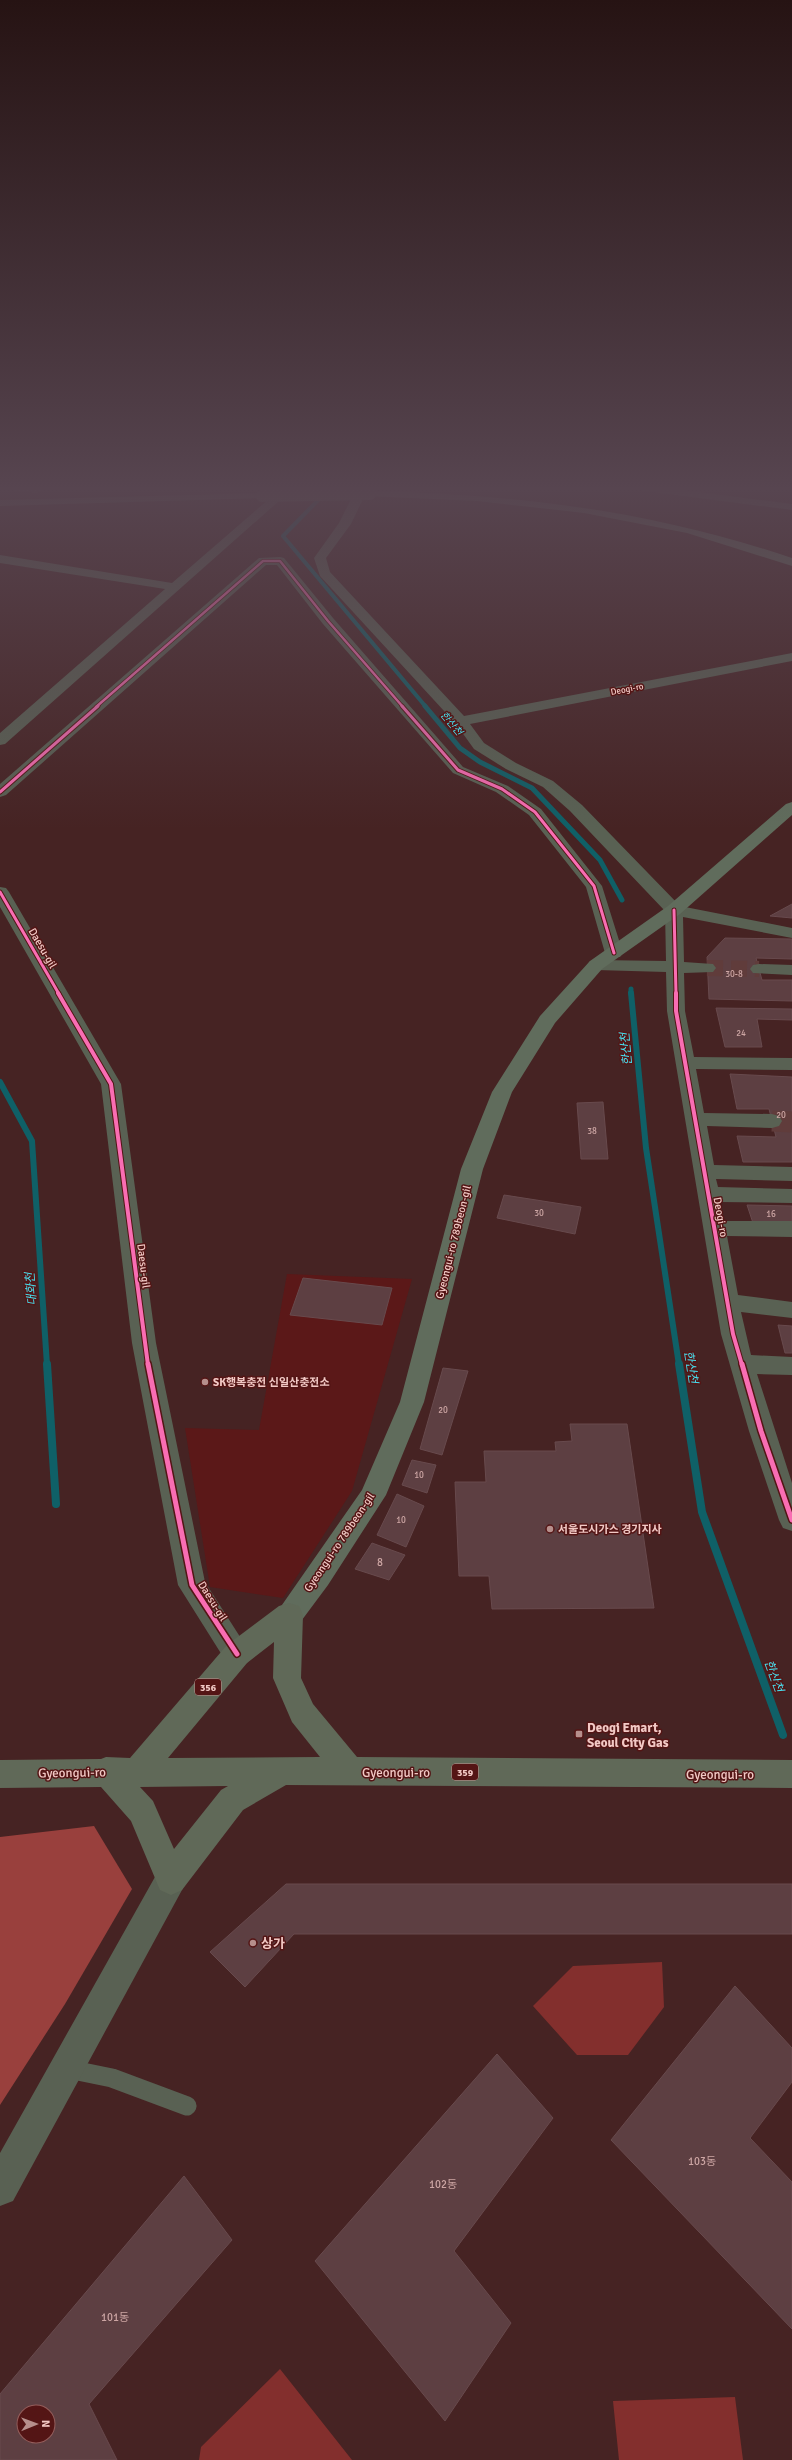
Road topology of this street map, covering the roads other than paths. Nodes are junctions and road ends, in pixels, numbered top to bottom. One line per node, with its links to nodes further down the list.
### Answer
1 (160, 600): 9 (street)
2 (219, 600): 10 (street)
3 (311, 600): 15 (street)
4 (349, 600): 8 (street)
5 (792, 657): 6 (street, Deogi-ro)
6 (770, 661): 7 (street); 8 (street, Deogi-ro)
7 (787, 670)
8 (461, 721): 13 (street)
9 (0, 741)
10 (0, 792)
11 (792, 808): 13 (main road, 356)
12 (0, 892): 38 (street, Daesu-gil)
13 (674, 910): 14 (street); 15 (main road, Gyeongui-ro 789beon-gil / 356); 17 (street, Deogi-ro)
14 (792, 933)
15 (614, 953): 16 (main road, Gyeongui-ro 789beon-gil / 356)
16 (596, 966): 17 (street); 37 (main road, Gyeongui-ro 789beon-gil / 356)
17 (675, 967): 18 (street); 21 (street, Deogi-ro)
18 (707, 968)
19 (759, 969): 20 (street)
20 (792, 970)
21 (685, 1063): 22 (street); 23 (street, Deogi-ro)
22 (792, 1064)
23 (695, 1119): 24 (street); 25 (street, Deogi-ro)
24 (772, 1121)
25 (704, 1172): 26 (street); 27 (street, Deogi-ro)
26 (792, 1174)
27 (708, 1194): 28 (street); 29 (street, Deogi-ro)
28 (792, 1196)
29 (714, 1228): 30 (street); 31 (street, Deogi-ro)
30 (792, 1229)
31 (727, 1302): 32 (street); 33 (street, Deogi-ro)
32 (792, 1310)
33 (741, 1364): 34 (street); 35 (street, Deogi-ro)
34 (792, 1366)
35 (784, 1473): 36 (street, Deogi-ro)
36 (792, 1520)
37 (290, 1614): 38 (main road, 356); 41 (main road)
38 (237, 1654): 39 (main road, 356)
39 (138, 1770): 40 (main road, Gyeongui-ro / 359); 42 (main road, Gyeongui-ro)
40 (283, 1771): 41 (main road, Gyeongui-ro / 359); 45 (main road)
41 (350, 1771): 44 (main road, Gyeongui-ro / 359)
42 (106, 1772): 43 (main road, Gyeongui-ro); 45 (main road)
43 (0, 1774)
44 (792, 1774)
45 (171, 1880): 46 (street)
46 (65, 2068): 47 (lane); 48 (street)
47 (187, 2106)
48 (0, 2188)

